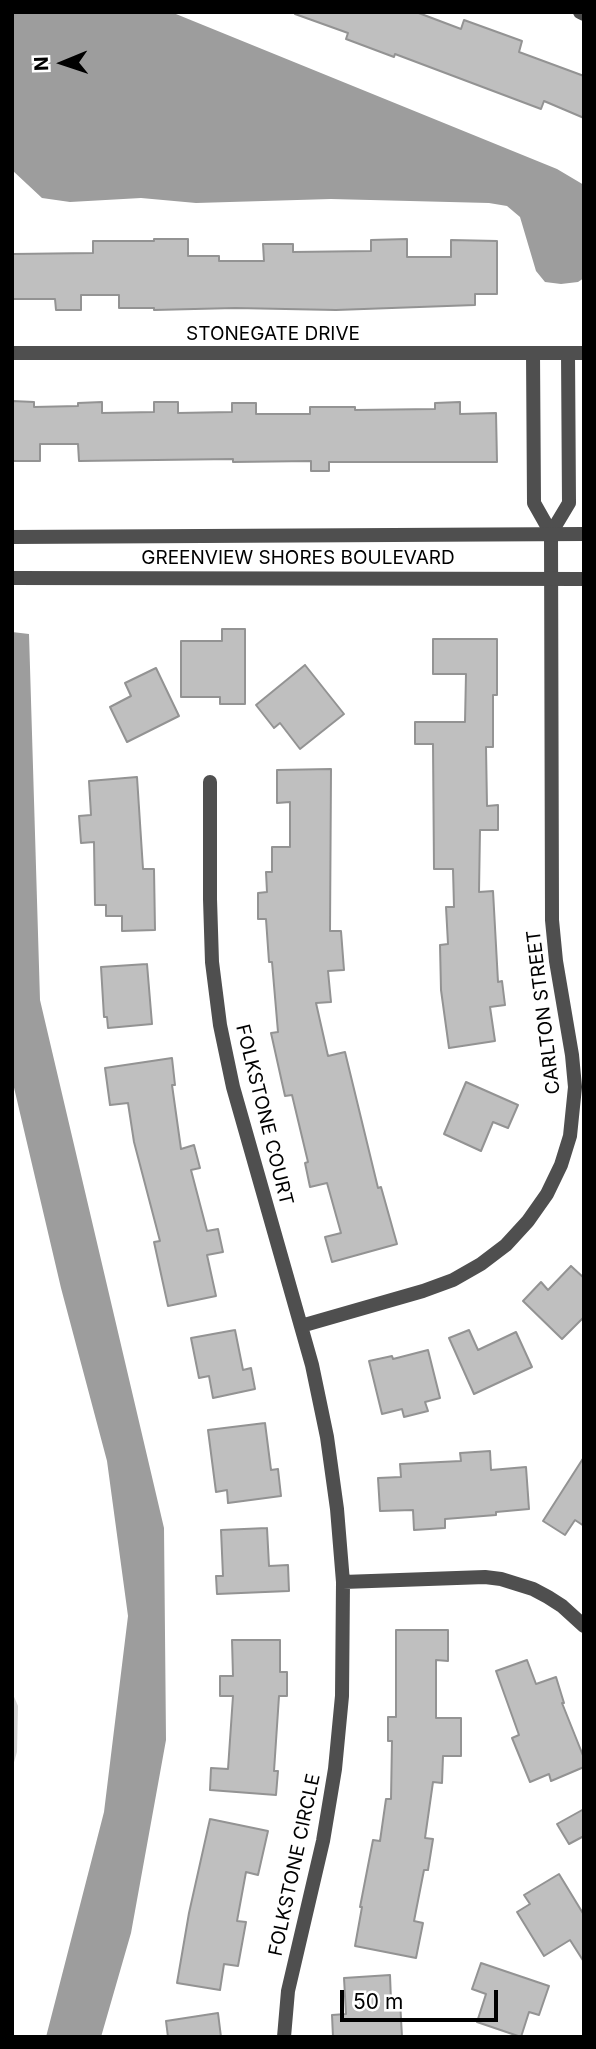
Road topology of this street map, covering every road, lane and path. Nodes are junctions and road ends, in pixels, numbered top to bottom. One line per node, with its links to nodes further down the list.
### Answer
1 (12, 353): 2 (street, STONEGATE DRIVE)
2 (533, 353): 3 (street, STONEGATE DRIVE); 5 (street)
3 (568, 353): 4 (street, STONEGATE DRIVE); 5 (street)
4 (584, 354)
5 (551, 533): 6 (street, GREENVIEW SHORES BOULEVARD); 7 (street, GREENVIEW SHORES BOULEVARD); 9 (street, CARLTON STREET)
6 (584, 534)
7 (12, 537)
8 (12, 578): 9 (street, GREENVIEW SHORES BOULEVARD)
9 (551, 579): 10 (street, GREENVIEW SHORES BOULEVARD); 12 (street, CARLTON STREET)
10 (584, 579)
11 (210, 782): 13 (street, FOLKSTONE COURT)
12 (577, 1136): 13 (street, CARLTON STREET)
13 (301, 1326): 14 (street, FOLKSTONE CIRCLE)
14 (343, 1583): 15 (street); 16 (street, FOLKSTONE CIRCLE)
15 (584, 1626)
16 (284, 2037)

